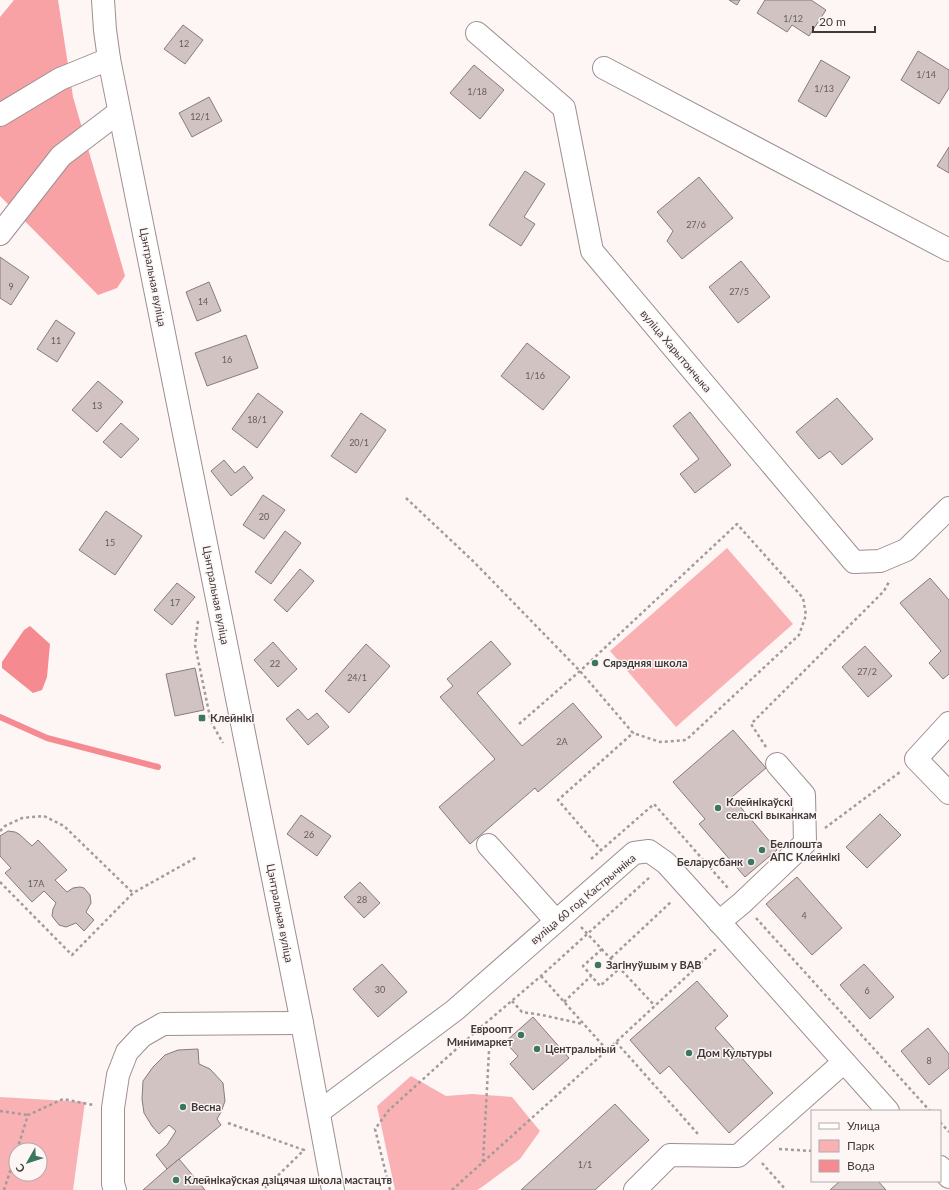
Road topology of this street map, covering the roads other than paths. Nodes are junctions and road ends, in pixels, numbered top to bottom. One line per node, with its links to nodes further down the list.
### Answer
1 (103, 0): 3 (street, Цэнтральная вуліца)
2 (477, 33): 9 (street, вуліца Харытончыка)
3 (108, 59): 5 (street, Цэнтральная вуліца); 6 (street)
4 (604, 68): 8 (street)
5 (119, 112): 7 (street); 16 (street, Цэнтральная вуліца)
6 (0, 115)
7 (0, 234)
8 (949, 250)
9 (949, 508)
10 (949, 724): 12 (street)
11 (777, 764): 15 (street)
12 (949, 793)
13 (488, 846): 14 (street)
14 (561, 916): 15 (street, вуліца 60 год Кастрычніка); 19 (street, вуліца 60 год Кастрычніка)
15 (725, 928): 17 (street, вуліца 60 год Кастрычніка)
16 (302, 1023): 19 (street, Цэнтральная вуліца); 23 (street)
17 (844, 1062): 18 (street, вуліца 60 год Кастрычніка); 24 (street)
18 (887, 1110)
19 (319, 1112): 22 (street, Цэнтральная вуліца)
20 (941, 1168): 21 (street)
21 (949, 1177)
22 (338, 1188)
23 (114, 1190)
24 (636, 1190)

